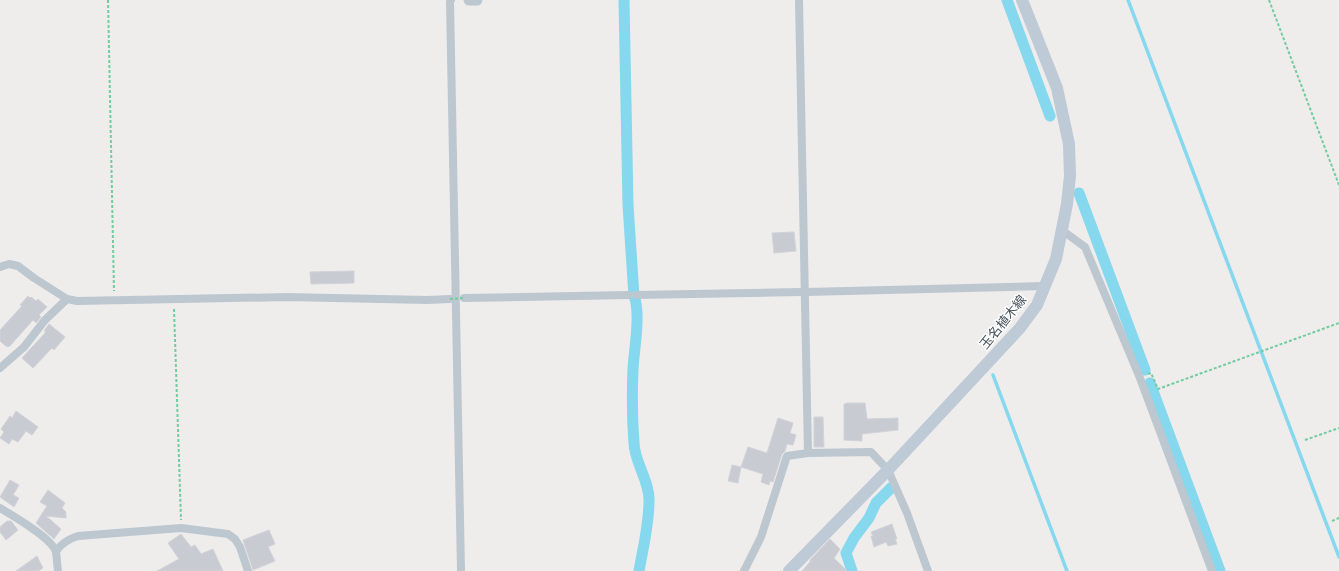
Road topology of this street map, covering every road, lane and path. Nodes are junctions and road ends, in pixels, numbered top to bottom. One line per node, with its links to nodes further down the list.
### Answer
1 (108, 0): 16 (path)
2 (451, 0): 31 (street)
3 (469, 0): 4 (street)
4 (477, 0)
5 (799, 0): 22 (street)
6 (1022, 0): 9 (main road, 玉名植木線)
7 (1269, 0): 8 (path)
8 (1339, 185)
9 (1062, 231): 11 (main road, 玉名植木線); 19 (street)
10 (0, 267): 13 (street)
11 (1045, 286): 12 (street); 23 (main road, 玉名植木線)
12 (464, 298): 15 (path, bridge)
13 (67, 299): 16 (street); 18 (street)
14 (173, 299): 15 (street); 16 (street); 27 (path)
15 (450, 299)
16 (114, 302)
17 (1339, 323): 19 (path)
18 (0, 368)
19 (1140, 378): 35 (street)
20 (1339, 428): 21 (path)
21 (1305, 440)
22 (808, 453): 23 (street); 32 (street)
23 (888, 470): 33 (main road, 玉名植木線); 34 (street)
24 (0, 508): 28 (street)
25 (1339, 518): 26 (path)
26 (1332, 521)
27 (181, 528): 28 (street); 30 (street)
28 (56, 551): 29 (street)
29 (58, 571)
30 (248, 571)
31 (461, 571)
32 (744, 571)
33 (789, 571)
34 (928, 571)
35 (1212, 571)

